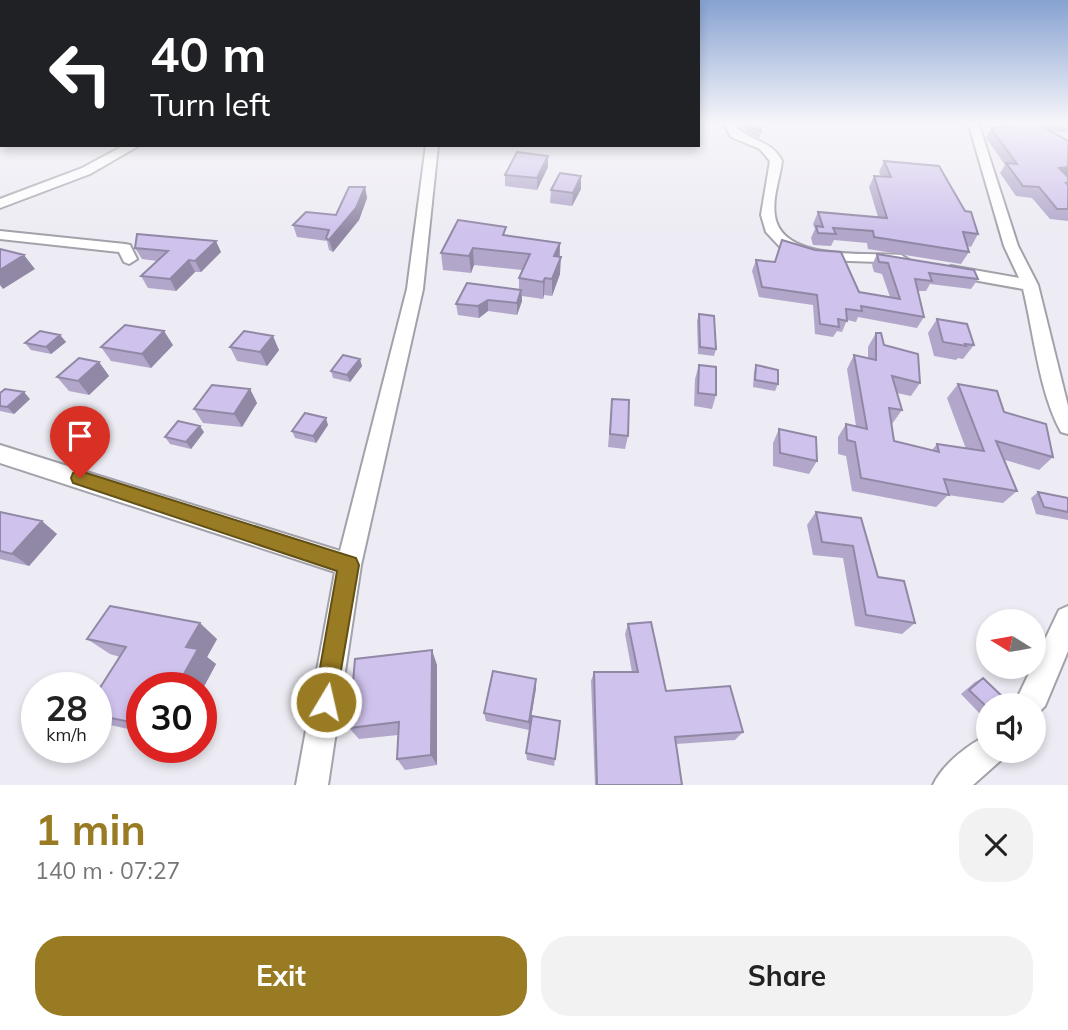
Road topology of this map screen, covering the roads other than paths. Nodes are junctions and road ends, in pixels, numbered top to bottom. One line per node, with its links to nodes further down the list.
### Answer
1 (109, 159): 5 (street)
2 (430, 159): 13 (street)
3 (775, 159): 8 (street)
4 (985, 159): 10 (street)
5 (0, 204)
6 (0, 235): 7 (street)
7 (130, 260)
8 (918, 264)
9 (939, 268): 10 (street)
10 (1030, 285): 11 (street)
11 (1068, 426)
12 (0, 454): 13 (street)
13 (349, 565): 17 (street)
14 (1068, 619): 15 (street)
15 (1036, 693)
16 (976, 761): 18 (street)
17 (312, 785)
18 (949, 785)

